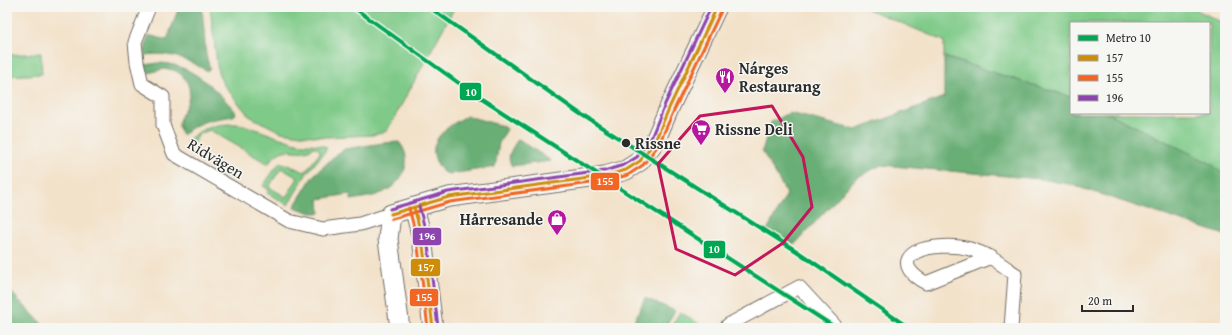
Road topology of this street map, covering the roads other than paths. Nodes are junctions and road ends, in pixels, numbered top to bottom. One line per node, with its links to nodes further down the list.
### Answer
1 (149, 7): 4 (street, Ridvägen)
2 (717, 7): 3 (street)
3 (414, 207): 4 (street); 7 (street)
4 (391, 214): 6 (street)
5 (991, 257): 5 (street); 10 (street)
6 (400, 328)
7 (433, 328)
8 (726, 328): 9 (street)
9 (836, 328)
10 (1011, 328)

